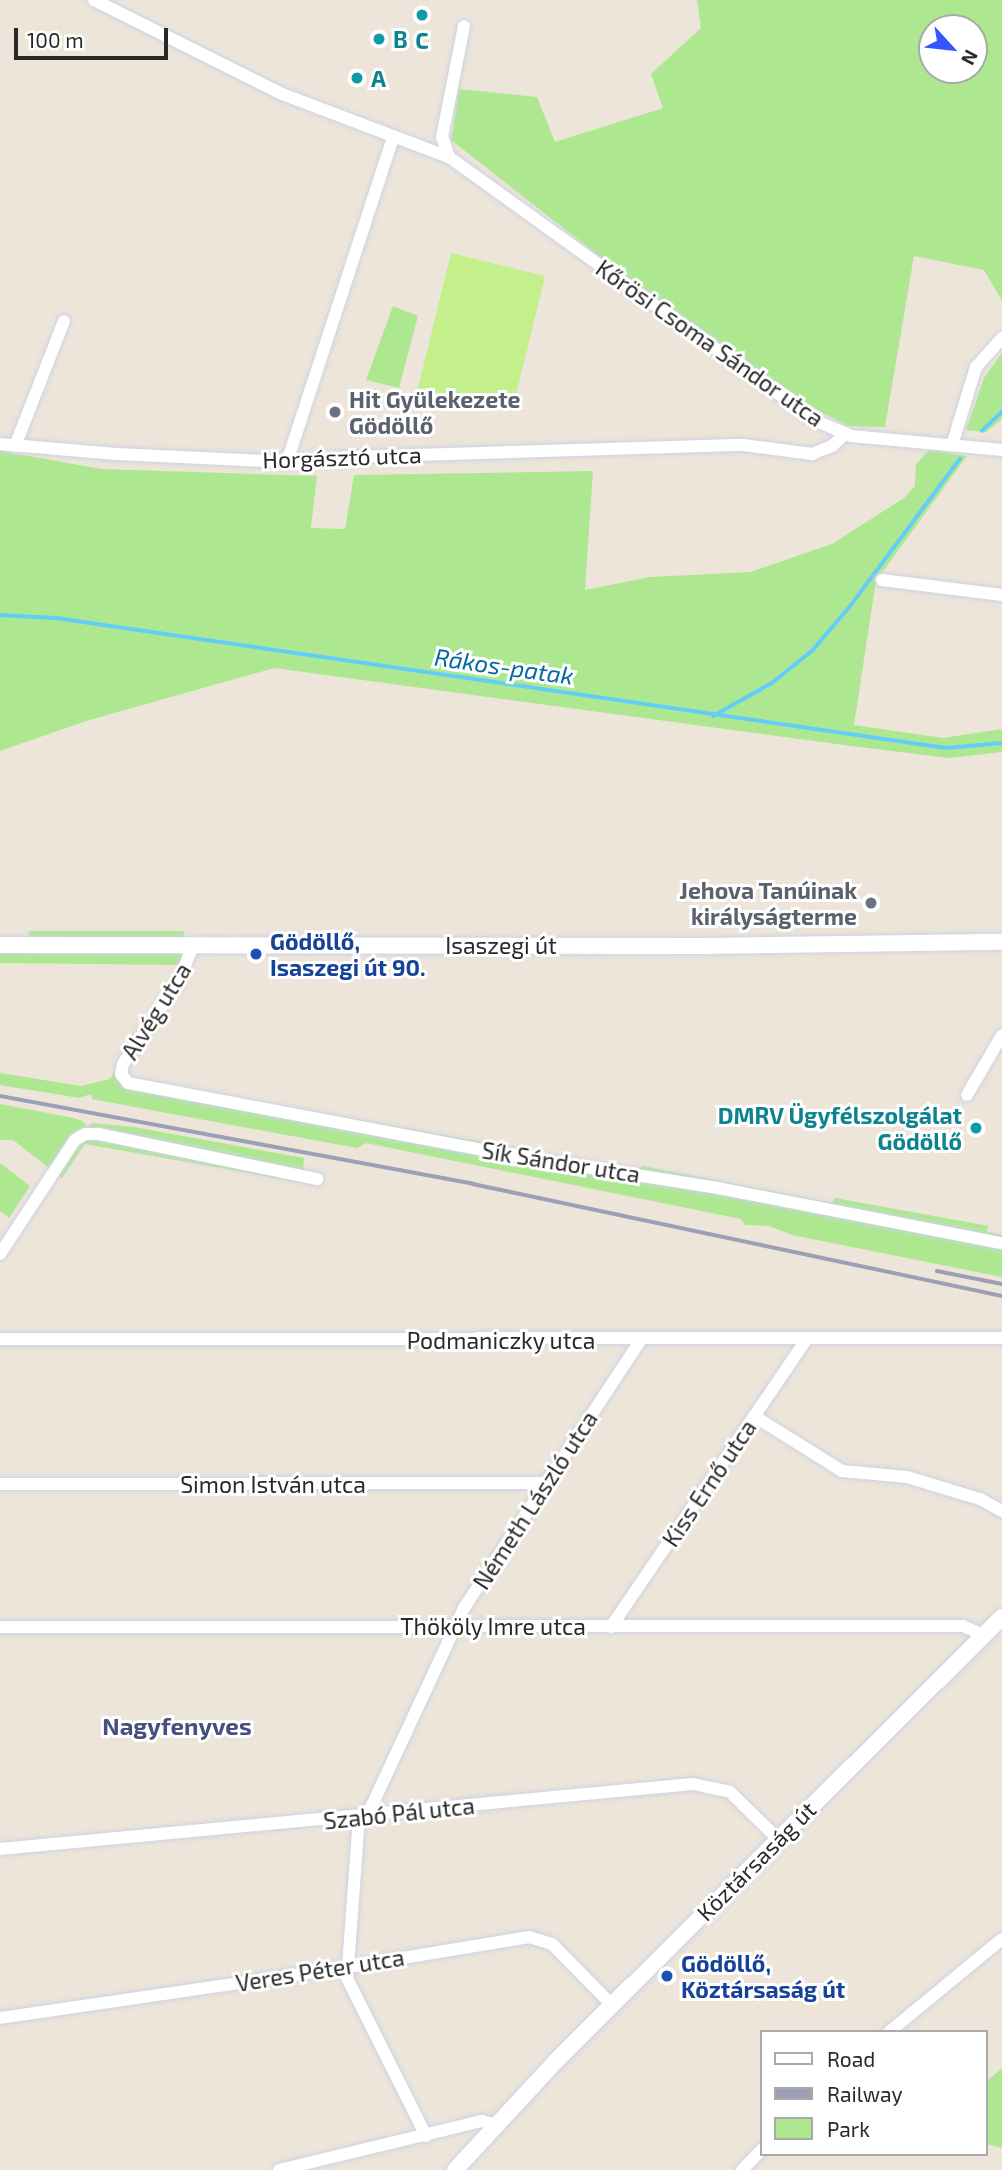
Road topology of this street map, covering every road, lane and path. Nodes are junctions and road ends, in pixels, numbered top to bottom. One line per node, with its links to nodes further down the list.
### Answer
1 (94, 0): 3 (street, Kőrösi Csoma Sándor utca)
2 (464, 26): 4 (street)
3 (393, 137): 4 (street, Kőrösi Csoma Sándor utca); 12 (street)
4 (449, 157): 7 (street, Kőrösi Csoma Sándor utca)
5 (64, 321): 10 (street)
6 (1002, 338): 9 (street)
7 (845, 435): 9 (street, Kőrösi Csoma Sándor utca); 12 (street, Horgásztó utca)
8 (0, 444): 10 (street, Horgásztó utca)
9 (952, 444): 11 (street, Kőrösi Csoma Sándor utca)
10 (15, 446): 12 (street, Horgásztó utca)
11 (1002, 450)
12 (288, 462)
13 (882, 580): 14 (street)
14 (1002, 595)
15 (1002, 942): 17 (main road, Isaszegi út)
16 (0, 945): 17 (main road, Isaszegi út)
17 (193, 945): 19 (street, Alvég utca)
18 (1002, 1035): 20 (street)
19 (122, 1077): 22 (street, Sík Sándor utca)
20 (967, 1095)
21 (317, 1179): 23 (street)
22 (1002, 1244)
23 (0, 1254)
24 (1002, 1338): 26 (street, Podmaniczky utca)
25 (0, 1339): 27 (street, Podmaniczky utca)
26 (807, 1339): 27 (street, Podmaniczky utca); 28 (street, Kiss Ernő utca)
27 (641, 1340): 29 (street, Németh László utca)
28 (754, 1416): 31 (street); 34 (street, Kiss Ernő utca)
29 (545, 1483): 30 (street, Simon István utca); 33 (street, Németh László utca)
30 (0, 1484)
31 (1002, 1511)
32 (1002, 1617): 36 (main road, Köztársaság út)
33 (458, 1625): 34 (street, Thököly Imre utca); 35 (street, Thököly Imre utca); 37 (street, Németh László utca)
34 (611, 1627): 36 (street, Thököly Imre utca)
35 (0, 1628)
36 (984, 1635): 38 (main road, Köztársaság út)
37 (363, 1817): 38 (street, Szabó Pál utca); 39 (street, Szabó Pál utca); 41 (street, Németh László utca)
38 (778, 1839): 42 (main road, Köztársaság út)
39 (0, 1849)
40 (1002, 1939): 44 (street)
41 (345, 1967): 42 (street, Veres Péter utca); 43 (street, Veres Péter utca); 46 (street)
42 (613, 2006): 45 (main road, Köztársaság út)
43 (0, 2018)
44 (892, 2030)
45 (496, 2125): 46 (street); 49 (main road, Köztársaság út)
46 (426, 2136): 48 (street)
47 (760, 2151): 50 (street)
48 (279, 2170)
49 (455, 2170)
50 (742, 2170)

